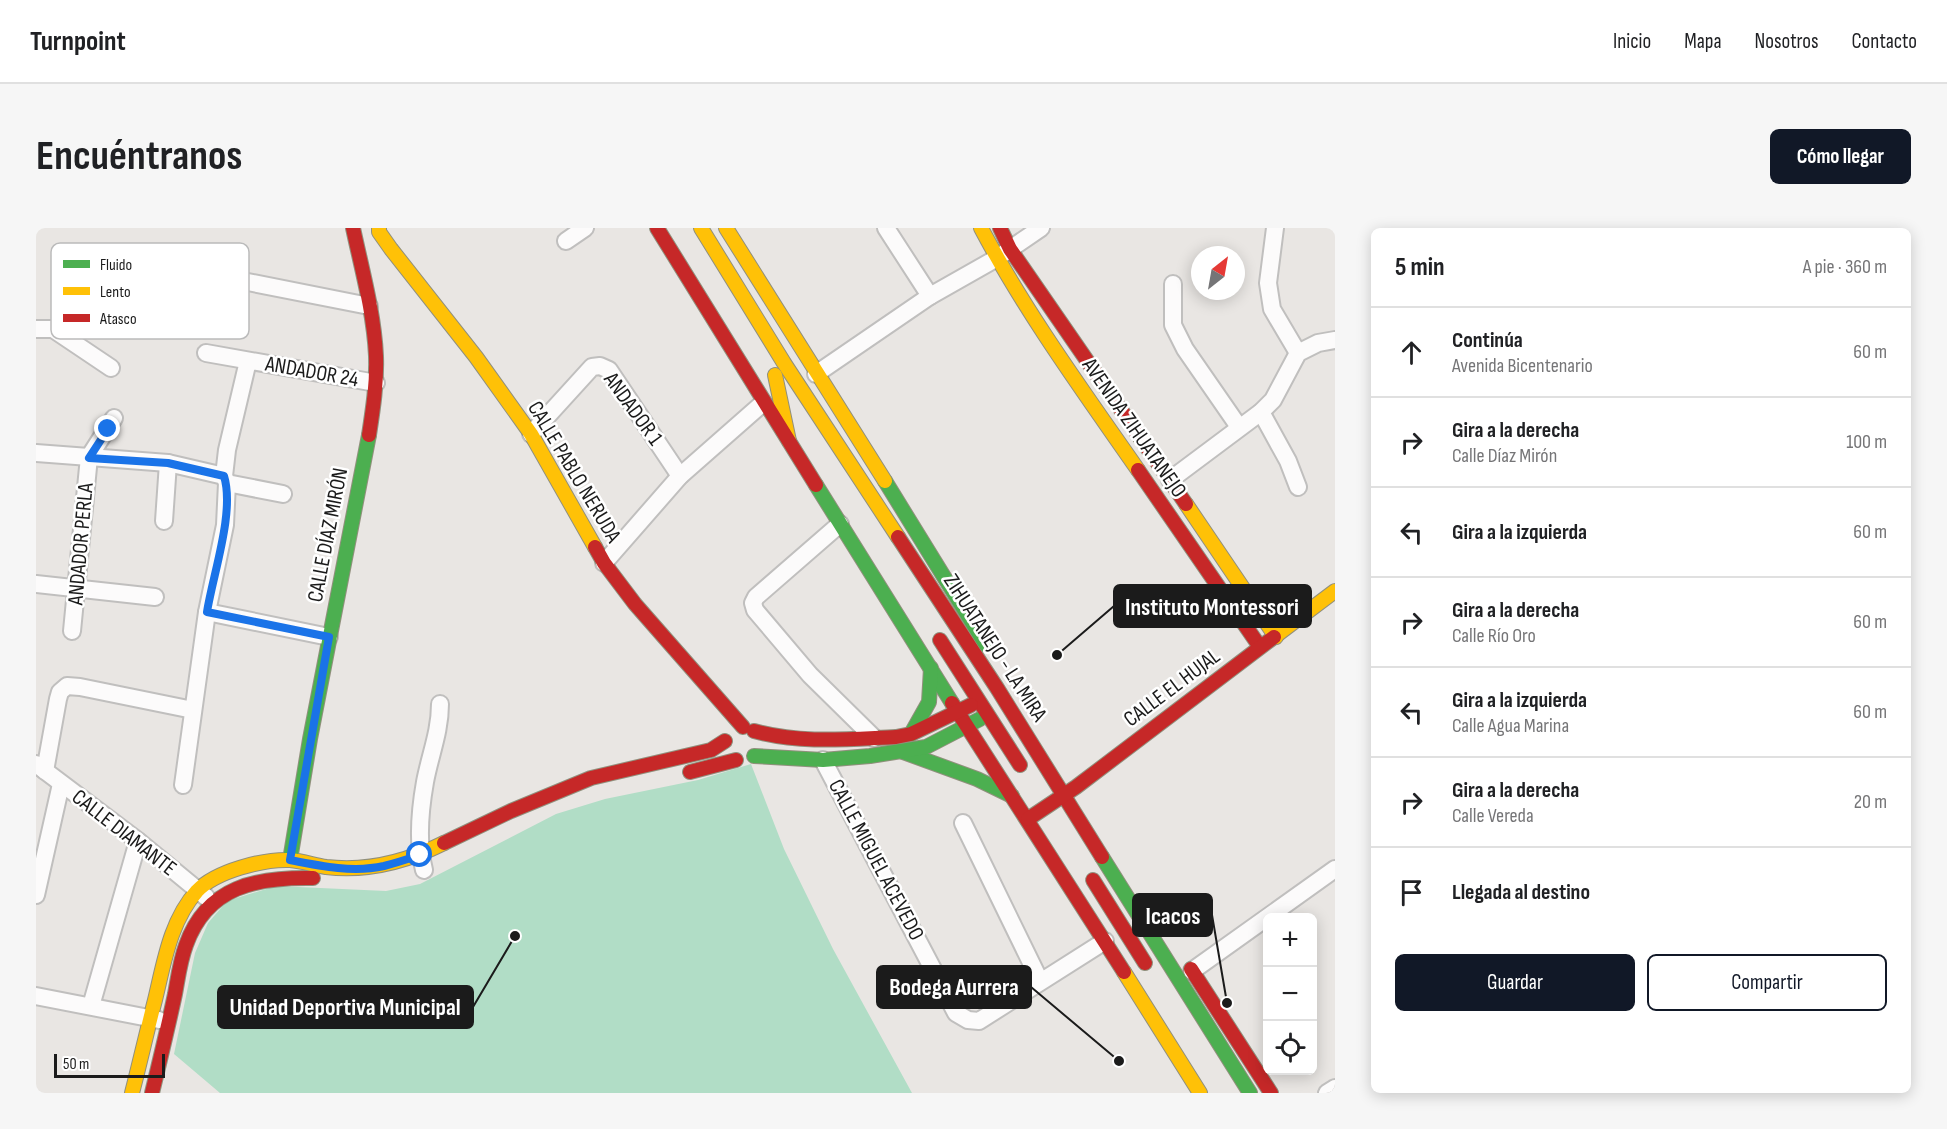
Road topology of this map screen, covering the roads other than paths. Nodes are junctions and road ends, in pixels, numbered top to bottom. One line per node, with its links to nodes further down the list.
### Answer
1 (353, 228): 15 (main road, CALLE DÍAZ MIRÓN)
2 (585, 228): 12 (street)
3 (657, 228): 30 (main road)
4 (701, 228): 59 (main road, ZIHUATANEJO - LA MIRA)
5 (726, 228): 28 (main road)
6 (886, 228): 18 (street)
7 (981, 228): 13 (main road, AVENIDA ZIHUATANEJO)
8 (1000, 228): 13 (main road, AVENIDA ZIHUATANEJO)
9 (1041, 228): 13 (street)
10 (1275, 228): 25 (street)
11 (380, 229): 14 (main road, CALLE PABLO NERUDA)
12 (567, 241)
13 (1003, 254): 18 (street); 42 (main road, AVENIDA ZIHUATANEJO); 57 (main road, AVENIDA ZIHUATANEJO)
14 (405, 268): 15 (main road); 35 (main road, CALLE PABLO NERUDA)
15 (363, 276): 19 (main road, CALLE DÍAZ MIRÓN)
16 (249, 282): 19 (street)
17 (1173, 284): 34 (street)
18 (930, 296): 28 (street)
19 (369, 306): 29 (main road, CALLE DÍAZ MIRÓN)
20 (36, 329): 21 (street)
21 (51, 330)
22 (67, 339): 27 (street)
23 (1335, 340): 25 (street)
24 (206, 353): 26 (street, ANDADOR 24)
25 (1299, 353): 32 (street)
26 (248, 361): 29 (street, ANDADOR 24); 41 (street)
27 (111, 368)
28 (816, 374): 59 (main road)
29 (376, 384): 55 (main road, CALLE DÍAZ MIRÓN)
30 (764, 403): 36 (main road); 40 (street)
31 (794, 406): 36 (main road)
32 (1261, 412): 34 (street); 43 (street)
33 (114, 418): 38 (street)
34 (1239, 427): 42 (street)
35 (531, 434): 40 (street, ANDADOR 1); 47 (main road, CALLE PABLO NERUDA)
36 (789, 441): 46 (main road)
37 (36, 453): 38 (street)
38 (89, 458): 39 (street); 49 (street, ANDADOR PERLA)
39 (168, 463): 41 (street); 45 (street)
40 (680, 476): 47 (street)
41 (226, 480): 44 (street); 52 (street)
42 (1170, 480): 56 (main road, AVENIDA ZIHUATANEJO)
43 (1298, 487)
44 (283, 494)
45 (164, 521)
46 (840, 524): 58 (main road); 70 (street)
47 (604, 563): 67 (main road, CALLE PABLO NERUDA)
48 (36, 584): 49 (street)
49 (76, 588): 51 (street); 54 (street, ANDADOR PERLA)
50 (1335, 591): 56 (main road, CALLE EL HUJAL)
51 (155, 597)
52 (207, 612): 55 (street); 63 (street)
53 (933, 629): 61 (main road, ZIHUATANEJO - LA MIRA)
54 (72, 631)
55 (329, 637): 90 (main road, CALLE DÍAZ MIRÓN)
56 (1276, 637): 57 (main road, CALLE EL HUJAL)
57 (1260, 647): 85 (main road, CALLE EL HUJAL)
58 (931, 668): 64 (main road); 69 (main road)
59 (1002, 684): 60 (main road, ZIHUATANEJO - LA MIRA); 61 (main road)
60 (1010, 697): 65 (main road); 68 (main road); 85 (main road, ZIHUATANEJO - LA MIRA)
61 (978, 700): 64 (main road); 65 (main road, ZIHUATANEJO - LA MIRA)
62 (440, 704): 91 (street)
63 (193, 710): 76 (street); 83 (street)
64 (959, 712): 66 (main road); 69 (main road)
65 (987, 715): 66 (main road); 80 (main road, ZIHUATANEJO - LA MIRA)
66 (967, 728): 72 (main road); 86 (main road)
67 (749, 729): 70 (main road); 71 (main road); 73 (main road)
68 (1040, 731)
69 (911, 734): 70 (main road)
70 (874, 738)
71 (725, 741): 74 (main road); 77 (main road)
72 (900, 752): 75 (main road); 86 (main road)
73 (754, 756): 74 (main road); 75 (main road)
74 (736, 760): 78 (main road)
75 (823, 760): 103 (street, CALLE MIGUEL ACEVEDO)
76 (41, 768): 82 (street, CALLE DIAMANTE)
77 (635, 768): 79 (main road); 81 (main road)
78 (675, 776)
79 (591, 778): 84 (main road); 91 (main road)
80 (1029, 778)
81 (640, 783)
82 (61, 784): 89 (street, CALLE DIAMANTE); 97 (street)
83 (183, 785)
84 (593, 793)
85 (1063, 796): 87 (main road, CALLE EL HUJAL); 112 (main road, ZIHUATANEJO - LA MIRA)
86 (1013, 797): 87 (main road)
87 (1028, 819): 99 (main road)
88 (963, 823): 103 (street)
89 (138, 841): 96 (street, CALLE DIAMANTE); 105 (street)
90 (290, 860): 91 (main road); 96 (main road)
91 (426, 863): 94 (main road)
92 (1335, 869): 101 (street)
93 (1088, 871): 102 (main road)
94 (407, 875)
95 (363, 882): 98 (main road)
96 (198, 890): 98 (street, CALLE DIAMANTE); 106 (main road)
97 (36, 895)
98 (212, 901): 107 (main road)
99 (1105, 941): 103 (street); 111 (main road)
100 (1181, 953): 101 (main road)
101 (1192, 972): 113 (main road)
102 (1154, 978)
103 (1040, 981)
104 (36, 996): 105 (street)
105 (91, 1006): 106 (street)
106 (150, 1017): 107 (street); 109 (main road)
107 (169, 1023): 110 (main road)
108 (1335, 1088): 114 (street)
109 (132, 1093)
110 (152, 1093)
111 (1200, 1093)
112 (1250, 1093)
113 (1270, 1093)
114 (1327, 1093)

